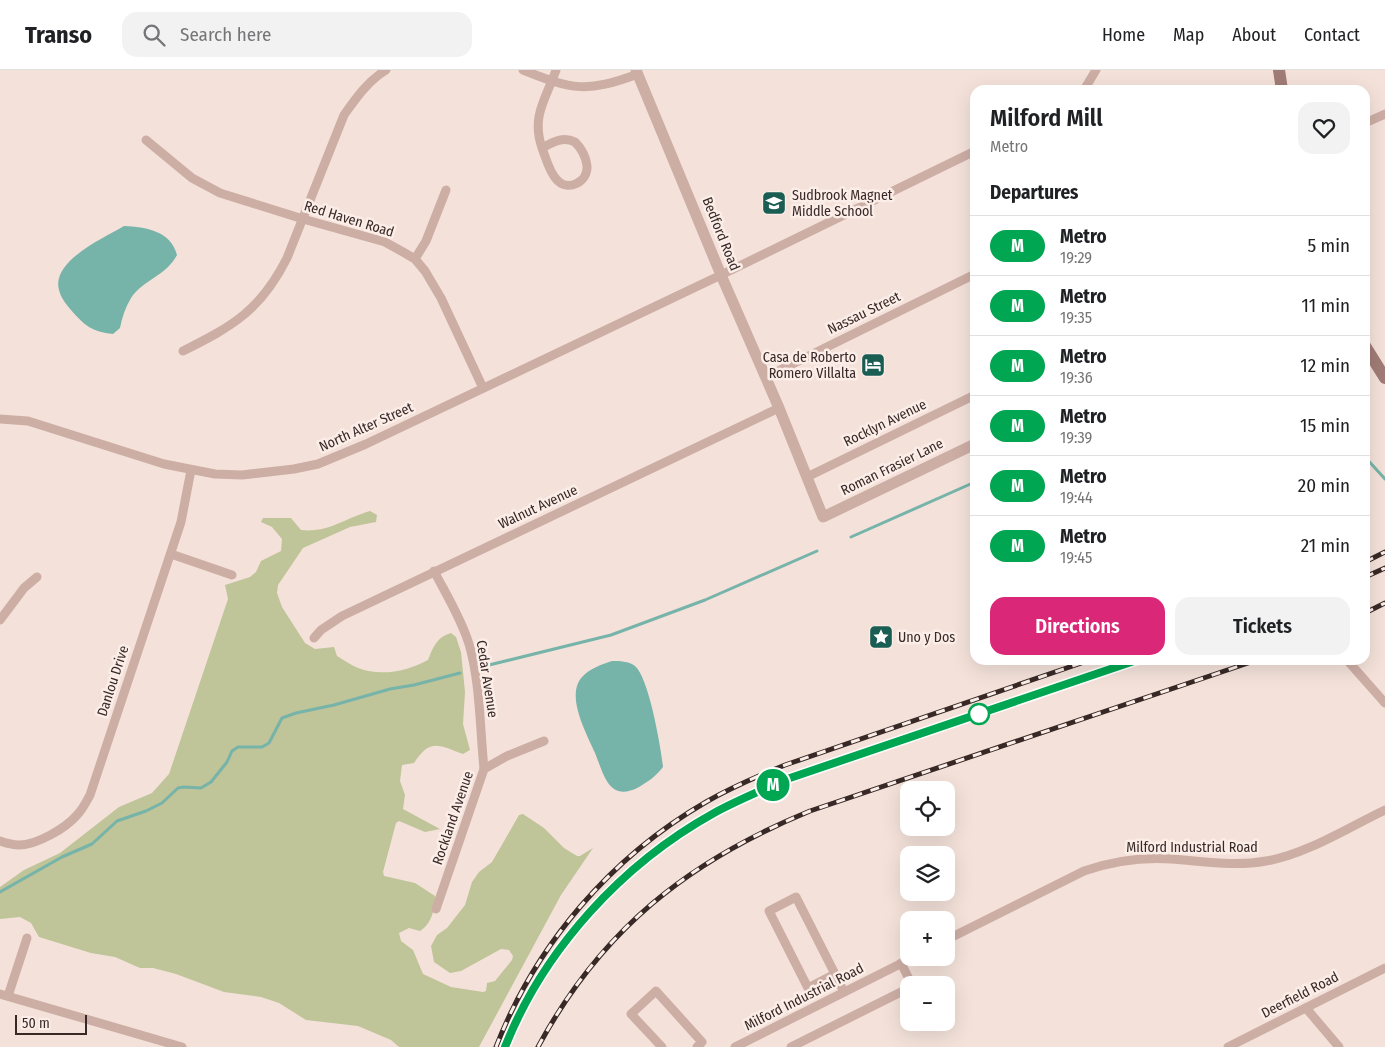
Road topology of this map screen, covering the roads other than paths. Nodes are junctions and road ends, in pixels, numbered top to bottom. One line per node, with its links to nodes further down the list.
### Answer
1 (386, 70): 16 (street)
2 (523, 70): 7 (street)
3 (556, 70): 7 (street)
4 (1096, 70): 8 (street)
5 (1279, 70): 9 (main road)
6 (637, 72): 7 (street); 18 (street, Bedford Road)
7 (552, 82): 13 (street)
8 (1087, 85)
9 (1281, 85)
10 (1385, 114): 11 (street)
11 (1370, 121)
12 (146, 140): 16 (street, Red Haven Road)
13 (542, 148): 13 (street)
14 (970, 152): 18 (street, North Alter Street)
15 (446, 190): 17 (street)
16 (303, 220): 17 (street, Red Haven Road); 20 (street)
17 (415, 259): 24 (street, Red Haven Road)
18 (721, 274): 22 (street, Bedford Road); 24 (street, North Alter Street)
19 (970, 276): 22 (street, Nassau Street)
20 (183, 351)
21 (1370, 354): 23 (main road)
22 (766, 377): 26 (street, Bedford Road)
23 (1385, 378)
24 (483, 388): 29 (street, North Alter Street)
25 (970, 397): 30 (street, Rocklyn Avenue)
26 (779, 408): 30 (street, Bedford Road); 33 (street, Walnut Avenue)
27 (0, 419): 29 (street, North Alter Street)
28 (970, 446): 31 (street, Roman Frasier Lane)
29 (191, 470): 32 (street, Danlou Drive)
30 (807, 477): 31 (street, Bedford Road)
31 (823, 517)
32 (170, 554): 34 (street); 43 (street, Danlou Drive)
33 (434, 571): 37 (street, Walnut Avenue); 41 (street, Cedar Avenue)
34 (232, 575)
35 (37, 576): 36 (street)
36 (0, 620)
37 (314, 638)
38 (1351, 665): 39 (street)
39 (1385, 703)
40 (544, 741): 41 (street, Rockland Avenue)
41 (484, 769): 44 (street, Rockland Avenue)
42 (1385, 810): 45 (street, Milford Industrial Road)
43 (0, 841)
44 (436, 909)
45 (955, 936)
46 (27, 938): 52 (street)
47 (900, 964): 50 (street, Milford Industrial Road)
48 (1385, 968): 53 (street, Deerfield Road)
49 (835, 974): 49 (street); 50 (street)
50 (844, 992): 57 (street, Milford Industrial Road)
51 (900, 993): 58 (street)
52 (4, 995): 54 (street)
53 (1306, 1008): 59 (street, Deerfield Road); 60 (street)
54 (182, 1047)
55 (662, 1047): 56 (street)
56 (697, 1047)
57 (735, 1047)
58 (792, 1047)
59 (1228, 1047)
60 (1339, 1047)

